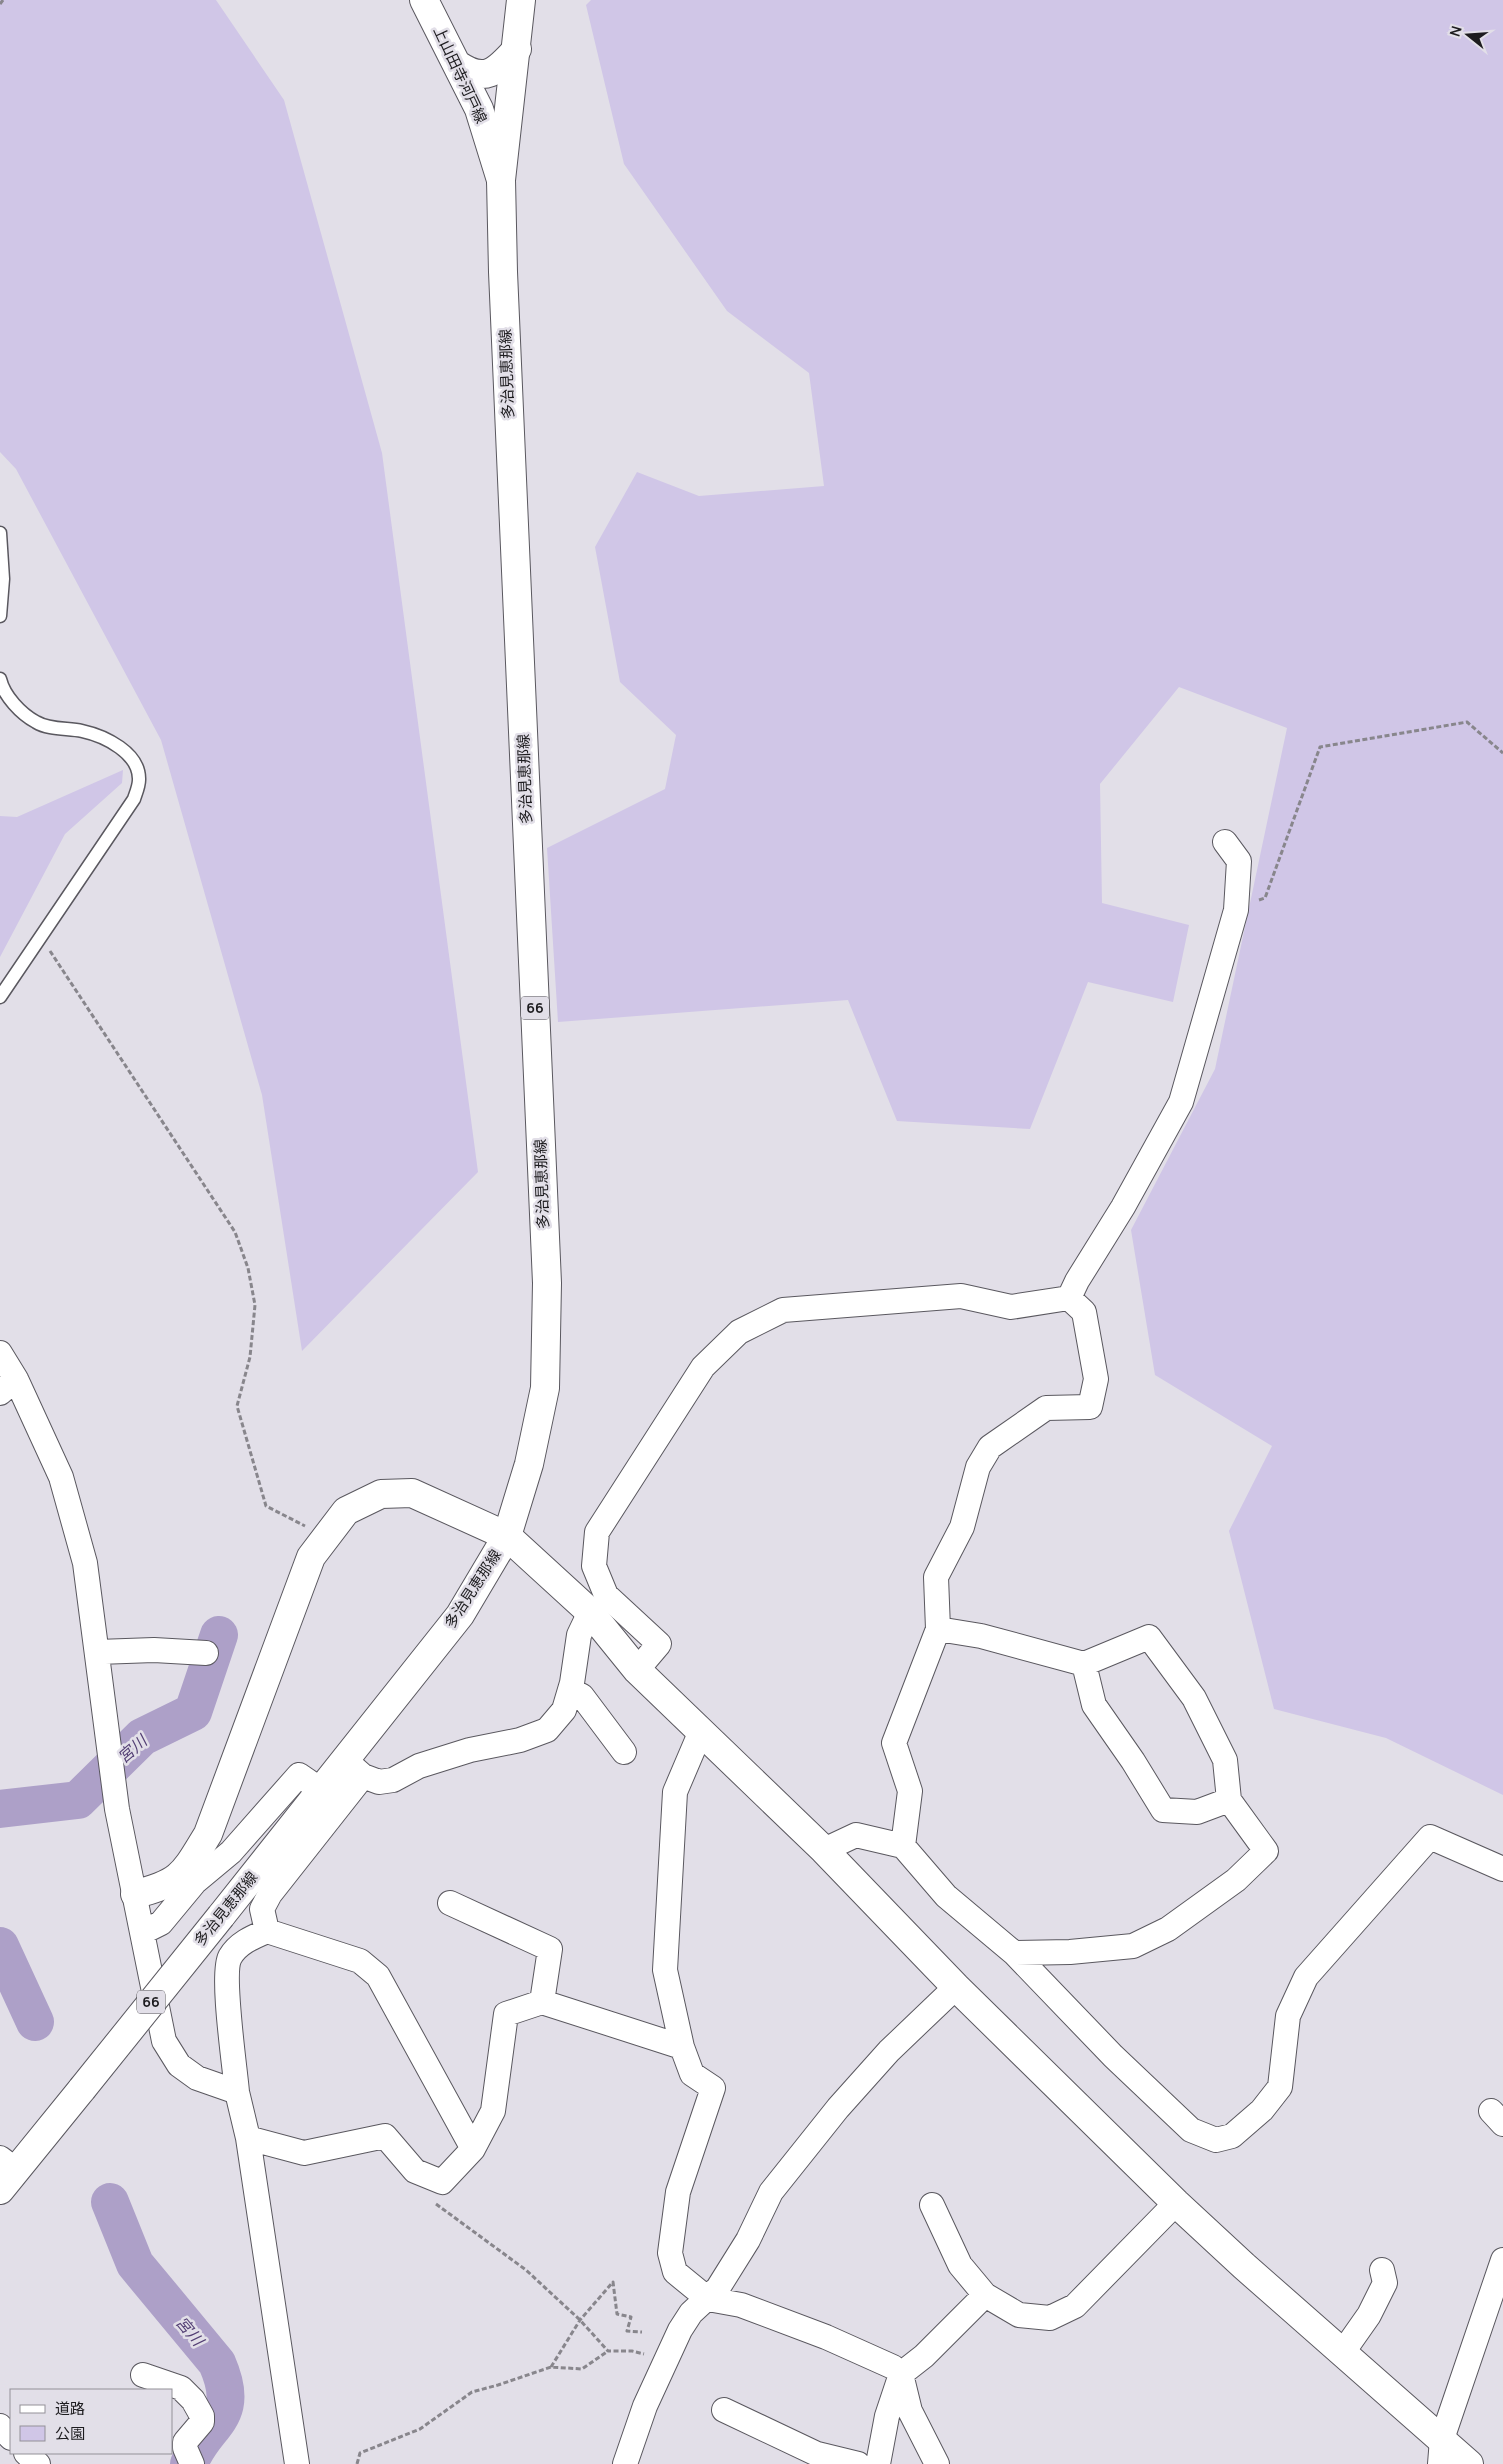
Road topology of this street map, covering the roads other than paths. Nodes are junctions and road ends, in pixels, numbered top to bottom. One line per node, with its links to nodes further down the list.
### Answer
1 (424, 0): 4 (main road, 上山田寺河戸線)
2 (521, 0): 3 (main road, 多治見恵那線 / 66)
3 (517, 49): 4 (main road); 5 (main road, 多治見恵那線 / 66)
4 (458, 65): 5 (main road, 上山田寺河戸線)
5 (501, 180): 14 (main road, 多治見恵那線 / 66)
6 (0, 533): 7 (lane)
7 (0, 616)
8 (0, 679): 10 (lane)
9 (1226, 842): 11 (street)
10 (0, 997)
11 (1069, 1298): 16 (street); 20 (street)
12 (0, 1353): 13 (street)
13 (8, 1386): 17 (street)
14 (507, 1536): 15 (main road); 24 (main road, 多治見恵那線 / 66); 30 (main road)
15 (590, 1612): 20 (main road); 21 (street)
16 (938, 1630): 19 (street); 27 (street)
17 (98, 1652): 18 (street); 30 (street)
18 (206, 1654)
19 (1084, 1664): 26 (street); 26 (street)
20 (637, 1670): 22 (main road)
21 (570, 1690): 23 (street); 24 (street)
22 (701, 1731): 28 (main road); 37 (street)
23 (624, 1752)
24 (354, 1768): 25 (main road, 多治見恵那線 / 66); 32 (street)
25 (320, 1790): 33 (street); 41 (main road, 多治見恵那線 / 66, bridge)
26 (1229, 1800): 34 (street)
27 (903, 1846): 28 (street); 34 (street)
28 (824, 1850): 35 (main road)
29 (1503, 1869): 34 (street)
30 (135, 1894): 33 (street)
31 (450, 1903): 36 (street)
32 (267, 1931): 38 (street); 40 (street)
33 (143, 1932): 38 (street)
34 (1014, 1953)
35 (956, 1987): 42 (main road); 47 (street)
36 (542, 2002): 37 (street); 40 (street)
37 (682, 2047): 47 (street)
38 (237, 2092): 39 (street)
39 (248, 2138): 40 (street); 54 (street)
40 (473, 2149)
41 (5, 2173)
42 (1176, 2203): 46 (street); 48 (main road)
43 (932, 2205): 46 (street)
44 (1503, 2260): 55 (street)
45 (1382, 2270): 48 (street)
46 (984, 2295): 49 (street)
47 (708, 2299): 49 (street); 61 (street)
48 (1342, 2352): 55 (main road)
49 (901, 2374): 63 (street); 64 (street)
50 (143, 2375): 57 (street)
51 (724, 2410): 62 (street)
52 (0, 2426): 53 (street)
53 (10, 2437)
54 (294, 2439): 59 (street); 60 (street)
55 (1441, 2452): 65 (main road)
56 (27, 2454): 58 (street)
57 (190, 2459)
58 (38, 2464)
59 (284, 2464)
60 (297, 2464)
61 (625, 2464)
62 (858, 2464)
63 (878, 2464)
64 (938, 2464)
65 (1468, 2464)

